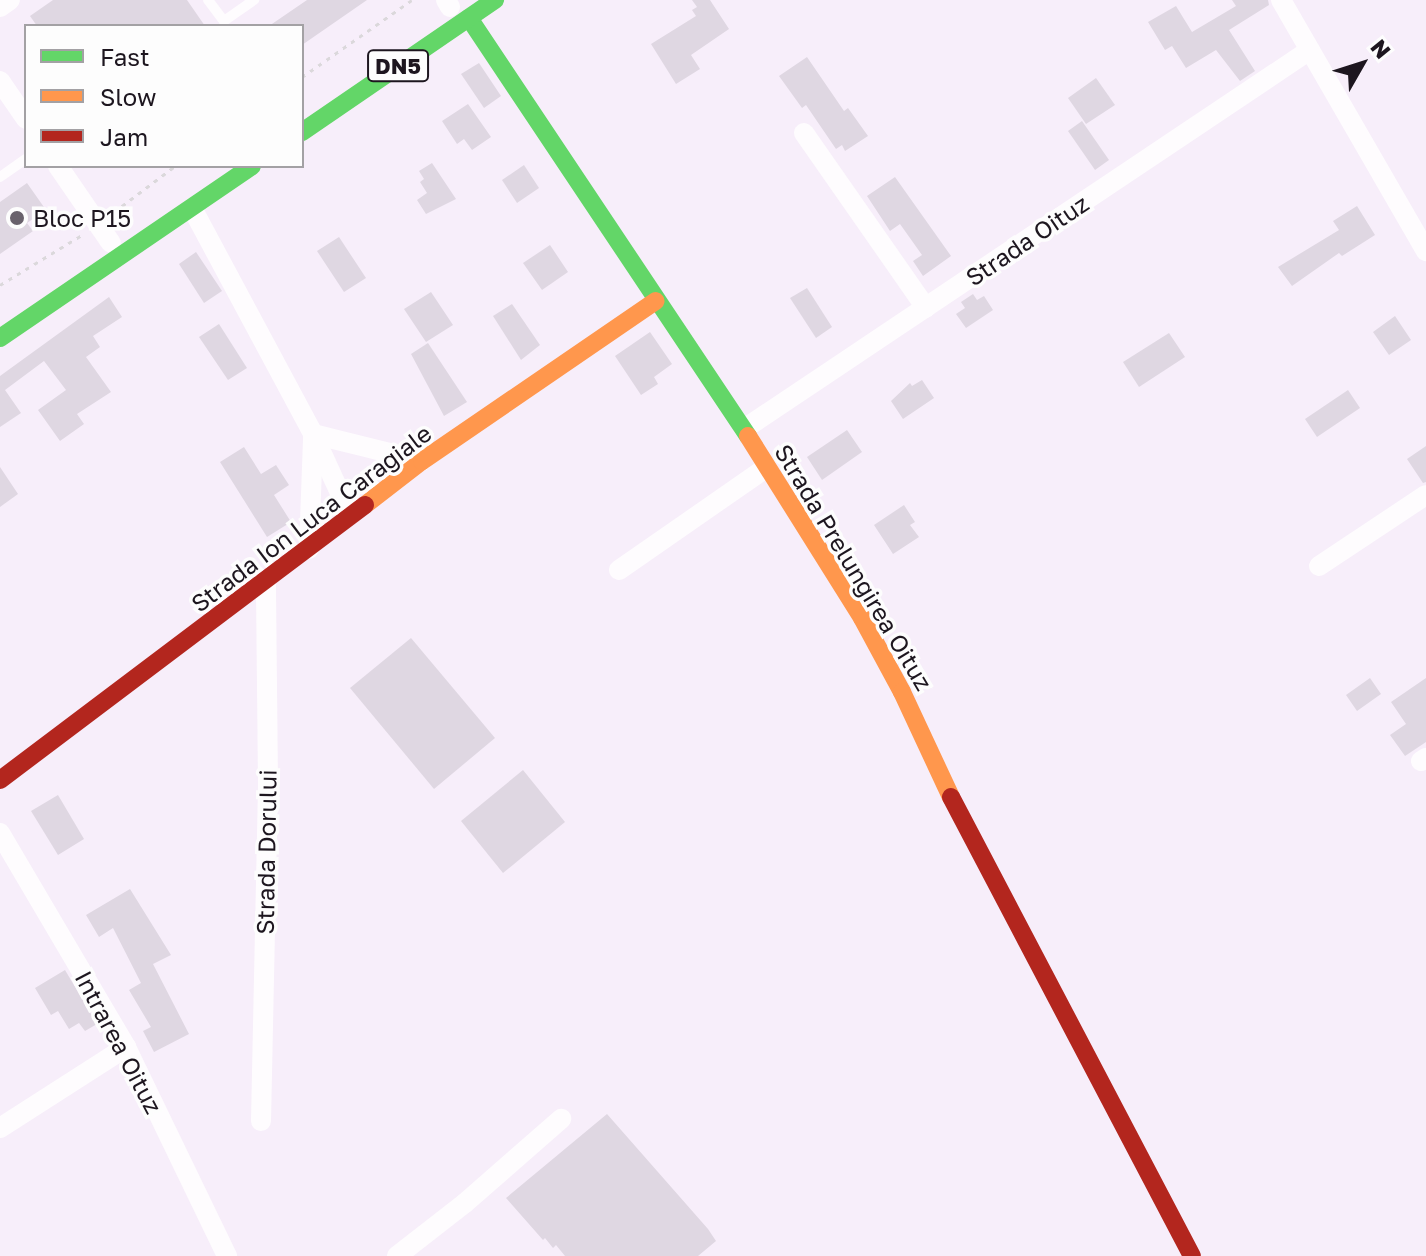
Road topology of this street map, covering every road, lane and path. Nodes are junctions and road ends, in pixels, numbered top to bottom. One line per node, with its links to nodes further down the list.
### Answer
1 (10, 0): 7 (street)
2 (208, 0): 9 (lane)
3 (254, 0): 9 (lane)
4 (412, 0): 12 (path)
5 (495, 0): 8 (main road, DN5)
6 (1281, 0): 11 (street)
7 (0, 7)
8 (469, 18): 16 (main road, DN5); 26 (main road, Strada Prelungirea Oituz)
9 (220, 24)
10 (401, 41): 14 (main road, DN5)
11 (1310, 50): 25 (street); 27 (street, Strada Oituz)
12 (304, 76)
13 (0, 81): 15 (street)
14 (304, 109)
15 (24, 116)
16 (304, 131)
17 (804, 133): 27 (street)
18 (24, 160): 22 (lane)
19 (59, 168): 24 (street)
20 (218, 168): 24 (main road)
21 (249, 168): 23 (main road)
22 (0, 177)
23 (192, 208): 29 (main road); 31 (street)
24 (111, 243): 28 (main road)
25 (1426, 251)
26 (656, 301): 30 (main road, Strada Prelungirea Oituz); 32 (main road, Strada Ion Luca Caragiale)
27 (926, 308): 30 (street, Strada Oituz)
28 (0, 318)
29 (0, 338)
30 (744, 429): 33 (main road, Strada Prelungirea Oituz)
31 (313, 434): 32 (street); 35 (street); 36 (street)
32 (422, 461): 35 (main road, Strada Ion Luca Caragiale)
33 (767, 467): 38 (street); 48 (main road, Strada Prelungirea Oituz)
34 (1426, 495): 37 (street)
35 (350, 515): 36 (main road, Strada Ion Luca Caragiale)
36 (309, 549): 39 (main road, Strada Ion Luca Caragiale)
37 (1319, 566)
38 (619, 570)
39 (266, 583): 40 (main road, Strada Ion Luca Caragiale); 44 (street, Strada Dorului)
40 (0, 780)
41 (0, 833): 42 (street, Intrarea Oituz)
42 (126, 1047): 45 (street); 46 (street, Intrarea Oituz)
43 (561, 1119): 47 (street)
44 (261, 1121)
45 (0, 1128)
46 (227, 1256)
47 (397, 1256)
48 (1192, 1256)

